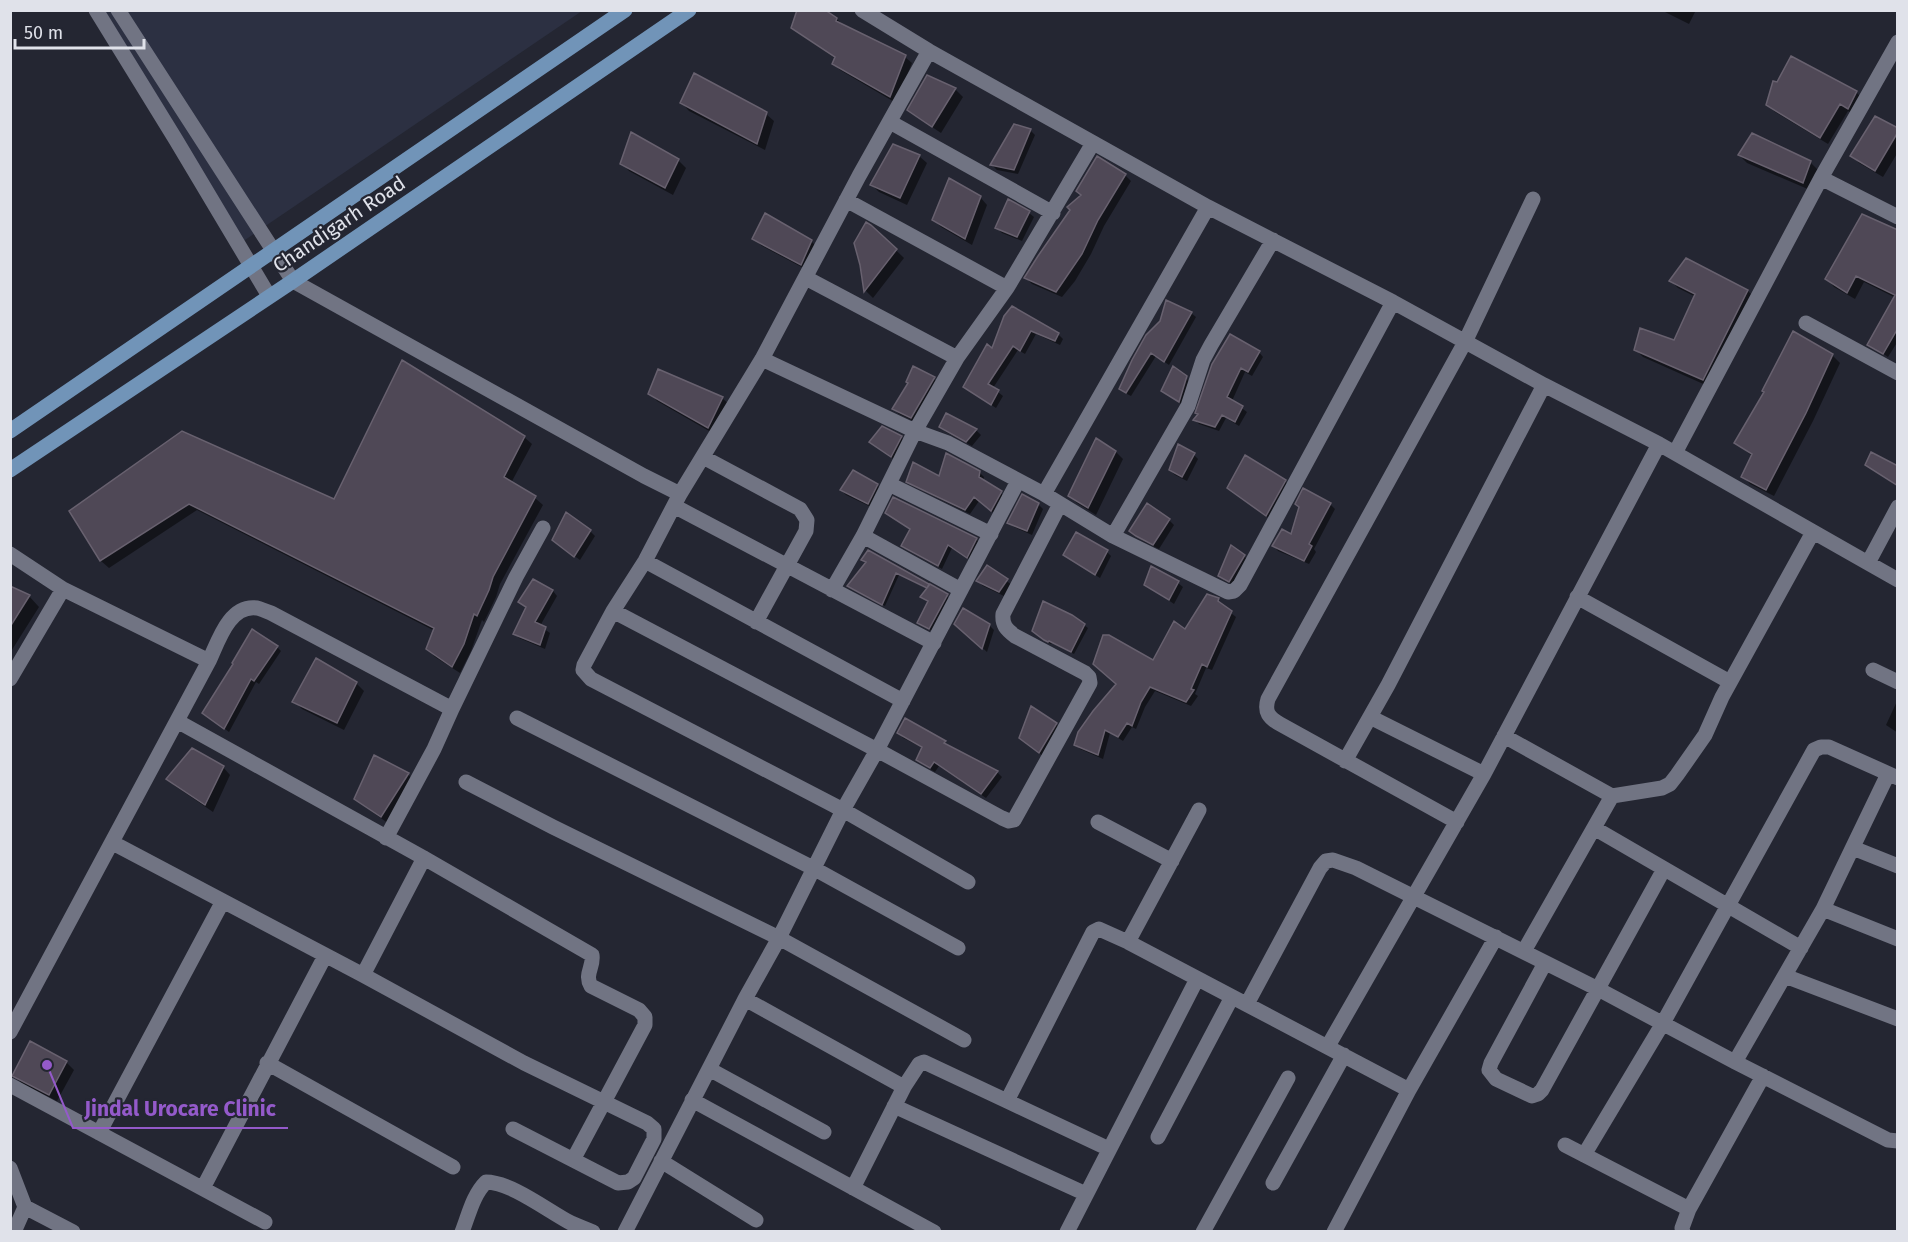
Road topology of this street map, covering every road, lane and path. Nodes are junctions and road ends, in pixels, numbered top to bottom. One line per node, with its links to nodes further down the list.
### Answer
1 (96, 10): 18 (street)
2 (118, 10): 17 (street)
3 (625, 10): 17 (main road, Chandigarh Road)
4 (689, 10): 20 (main road, Chandigarh Road)
5 (862, 10): 7 (street)
6 (1898, 42): 10 (street)
7 (929, 51): 8 (street); 9 (street)
8 (890, 122): 12 (street); 14 (street)
9 (1093, 143): 13 (street); 14 (street)
10 (1821, 178): 15 (street); 33 (street)
11 (1533, 199): 25 (street)
12 (846, 200): 19 (street); 21 (street)
13 (1208, 207): 16 (street); 38 (street)
14 (1053, 213): 21 (street)
15 (1898, 217)
16 (1273, 240): 23 (street); 46 (street)
17 (273, 252): 18 (main road, Chandigarh Road); 20 (street)
18 (252, 266): 22 (street); 30 (main road, Chandigarh Road)
19 (806, 278): 26 (street); 27 (street)
20 (293, 282): 22 (main road, Chandigarh Road); 39 (street)
21 (1007, 288): 26 (street)
22 (269, 296): 35 (main road, Chandigarh Road)
23 (1393, 302): 25 (street); 46 (street)
24 (1806, 323): 28 (street)
25 (1464, 342): 29 (street); 71 (street)
26 (957, 358): 31 (street)
27 (762, 359): 31 (street); 34 (street)
28 (1898, 373)
29 (1544, 385): 32 (street); 66 (street)
30 (10, 431)
31 (915, 431): 36 (street); 37 (street)
32 (1659, 444): 33 (street); 55 (street)
33 (1675, 453): 43 (street)
34 (703, 457): 39 (street); 50 (street)
35 (10, 470)
36 (1018, 481): 38 (street); 44 (street)
37 (889, 484): 44 (street); 45 (street)
38 (1044, 494): 40 (street)
39 (677, 500): 48 (street); 50 (street)
40 (1060, 504): 46 (street); 70 (street)
41 (1898, 507): 49 (street)
42 (543, 528): 65 (street)
43 (1813, 532): 49 (street); 62 (street)
44 (991, 534): 54 (street)
45 (863, 536): 53 (street); 54 (street)
46 (1113, 536)
47 (10, 555): 52 (street)
48 (645, 561): 56 (street); 57 (street)
49 (1868, 563): 51 (street)
50 (786, 566): 53 (street); 57 (street)
51 (1898, 580)
52 (63, 589): 59 (street); 61 (street)
53 (832, 590): 58 (street)
54 (961, 590): 58 (street)
55 (1577, 597): 62 (street); 69 (street)
56 (613, 611): 70 (street); 76 (street)
57 (756, 622): 64 (street)
58 (934, 643): 64 (street)
59 (209, 661): 65 (street); 68 (street)
60 (1874, 670): 63 (street)
61 (10, 679)
62 (1730, 682): 75 (street)
63 (1898, 682)
64 (903, 701): 70 (street)
65 (452, 709): 81 (street)
66 (1370, 717): 71 (street); 72 (street)
67 (517, 718): 87 (street)
68 (177, 721): 81 (street); 82 (street)
69 (1504, 736): 72 (street); 75 (street)
70 (877, 750): 76 (street)
71 (1345, 761): 79 (street)
72 (1484, 774): 79 (street)
73 (1893, 776): 83 (street); 92 (street)
74 (466, 782): 95 (street)
75 (1612, 796): 80 (street)
76 (843, 810): 87 (street); 89 (street)
77 (1199, 810): 85 (street)
78 (1098, 822): 85 (street)
79 (1457, 822): 90 (street)
80 (1594, 828): 88 (street); 100 (street)
81 (386, 838): 84 (street)
82 (113, 843): 91 (street); 112 (street)
83 (1853, 848): 86 (street); 93 (street)
84 (424, 858): 103 (street); 126 (street)
85 (1172, 861): 97 (street)
86 (1898, 866)
87 (813, 868): 95 (street); 98 (street)
88 (1664, 869): 92 (street); 106 (street)
89 (968, 882)
90 (1414, 897): 94 (street); 109 (street); 114 (street)
91 (223, 901): 101 (street); 130 (street)
92 (1727, 905): 99 (street); 111 (street)
93 (1823, 909): 96 (street); 99 (street)
94 (1496, 936): 100 (street); 123 (street)
95 (779, 938): 108 (street); 113 (street)
96 (1898, 939)
97 (1128, 942): 105 (street); 125 (street)
98 (958, 948)
99 (1801, 948): 104 (street)
100 (1524, 951): 102 (street)
101 (325, 956): 103 (street); 117 (street)
102 (1545, 963): 106 (street); 106 (street)
103 (363, 975): 126 (street)
104 (1785, 976): 110 (street); 116 (street)
105 (1197, 979): 107 (street); 134 (street)
106 (1598, 989): 111 (street)
107 (1233, 997): 109 (street); 131 (street)
108 (745, 999): 118 (street); 122 (street)
109 (1247, 1004): 114 (street)
110 (1898, 1019)
111 (1663, 1023): 116 (street); 135 (street)
112 (10, 1032)
113 (964, 1040)
114 (1328, 1046): 115 (street)
115 (1344, 1055): 123 (street); 140 (street)
116 (1735, 1062): 119 (street)
117 (267, 1063): 138 (street); 141 (street)
118 (708, 1069): 124 (street); 129 (street)
119 (1763, 1076): 132 (street); 145 (street)
120 (1288, 1078): 156 (street)
121 (10, 1084): 130 (street)
122 (904, 1087): 125 (street); 127 (street)
123 (1409, 1090): 157 (street)
124 (692, 1100): 137 (street); 142 (street)
125 (1007, 1101): 134 (street)
126 (604, 1102): 136 (street); 136 (street)
127 (894, 1106): 142 (street); 143 (street)
128 (513, 1129): 136 (street)
129 (824, 1132)
130 (99, 1133): 141 (street)
131 (1158, 1137)
132 (1898, 1141)
133 (1565, 1146): 135 (street)
134 (1109, 1149): 143 (street)
135 (1584, 1155): 145 (street)
136 (573, 1160)
137 (661, 1161): 146 (street); 153 (street)
138 (453, 1167)
139 (10, 1168): 144 (street)
140 (1274, 1183)
141 (203, 1188): 147 (street)
142 (853, 1188): 154 (street)
143 (1086, 1194): 155 (street)
144 (25, 1207): 149 (street); 150 (street)
145 (1689, 1209): 158 (street)
146 (756, 1220)
147 (265, 1222)
148 (568, 1227): 151 (street); 152 (street)
149 (14, 1232)
150 (73, 1232)
151 (462, 1232)
152 (593, 1232)
153 (625, 1232)
154 (934, 1232)
155 (1067, 1232)
156 (1203, 1232)
157 (1334, 1232)
158 (1683, 1232)

